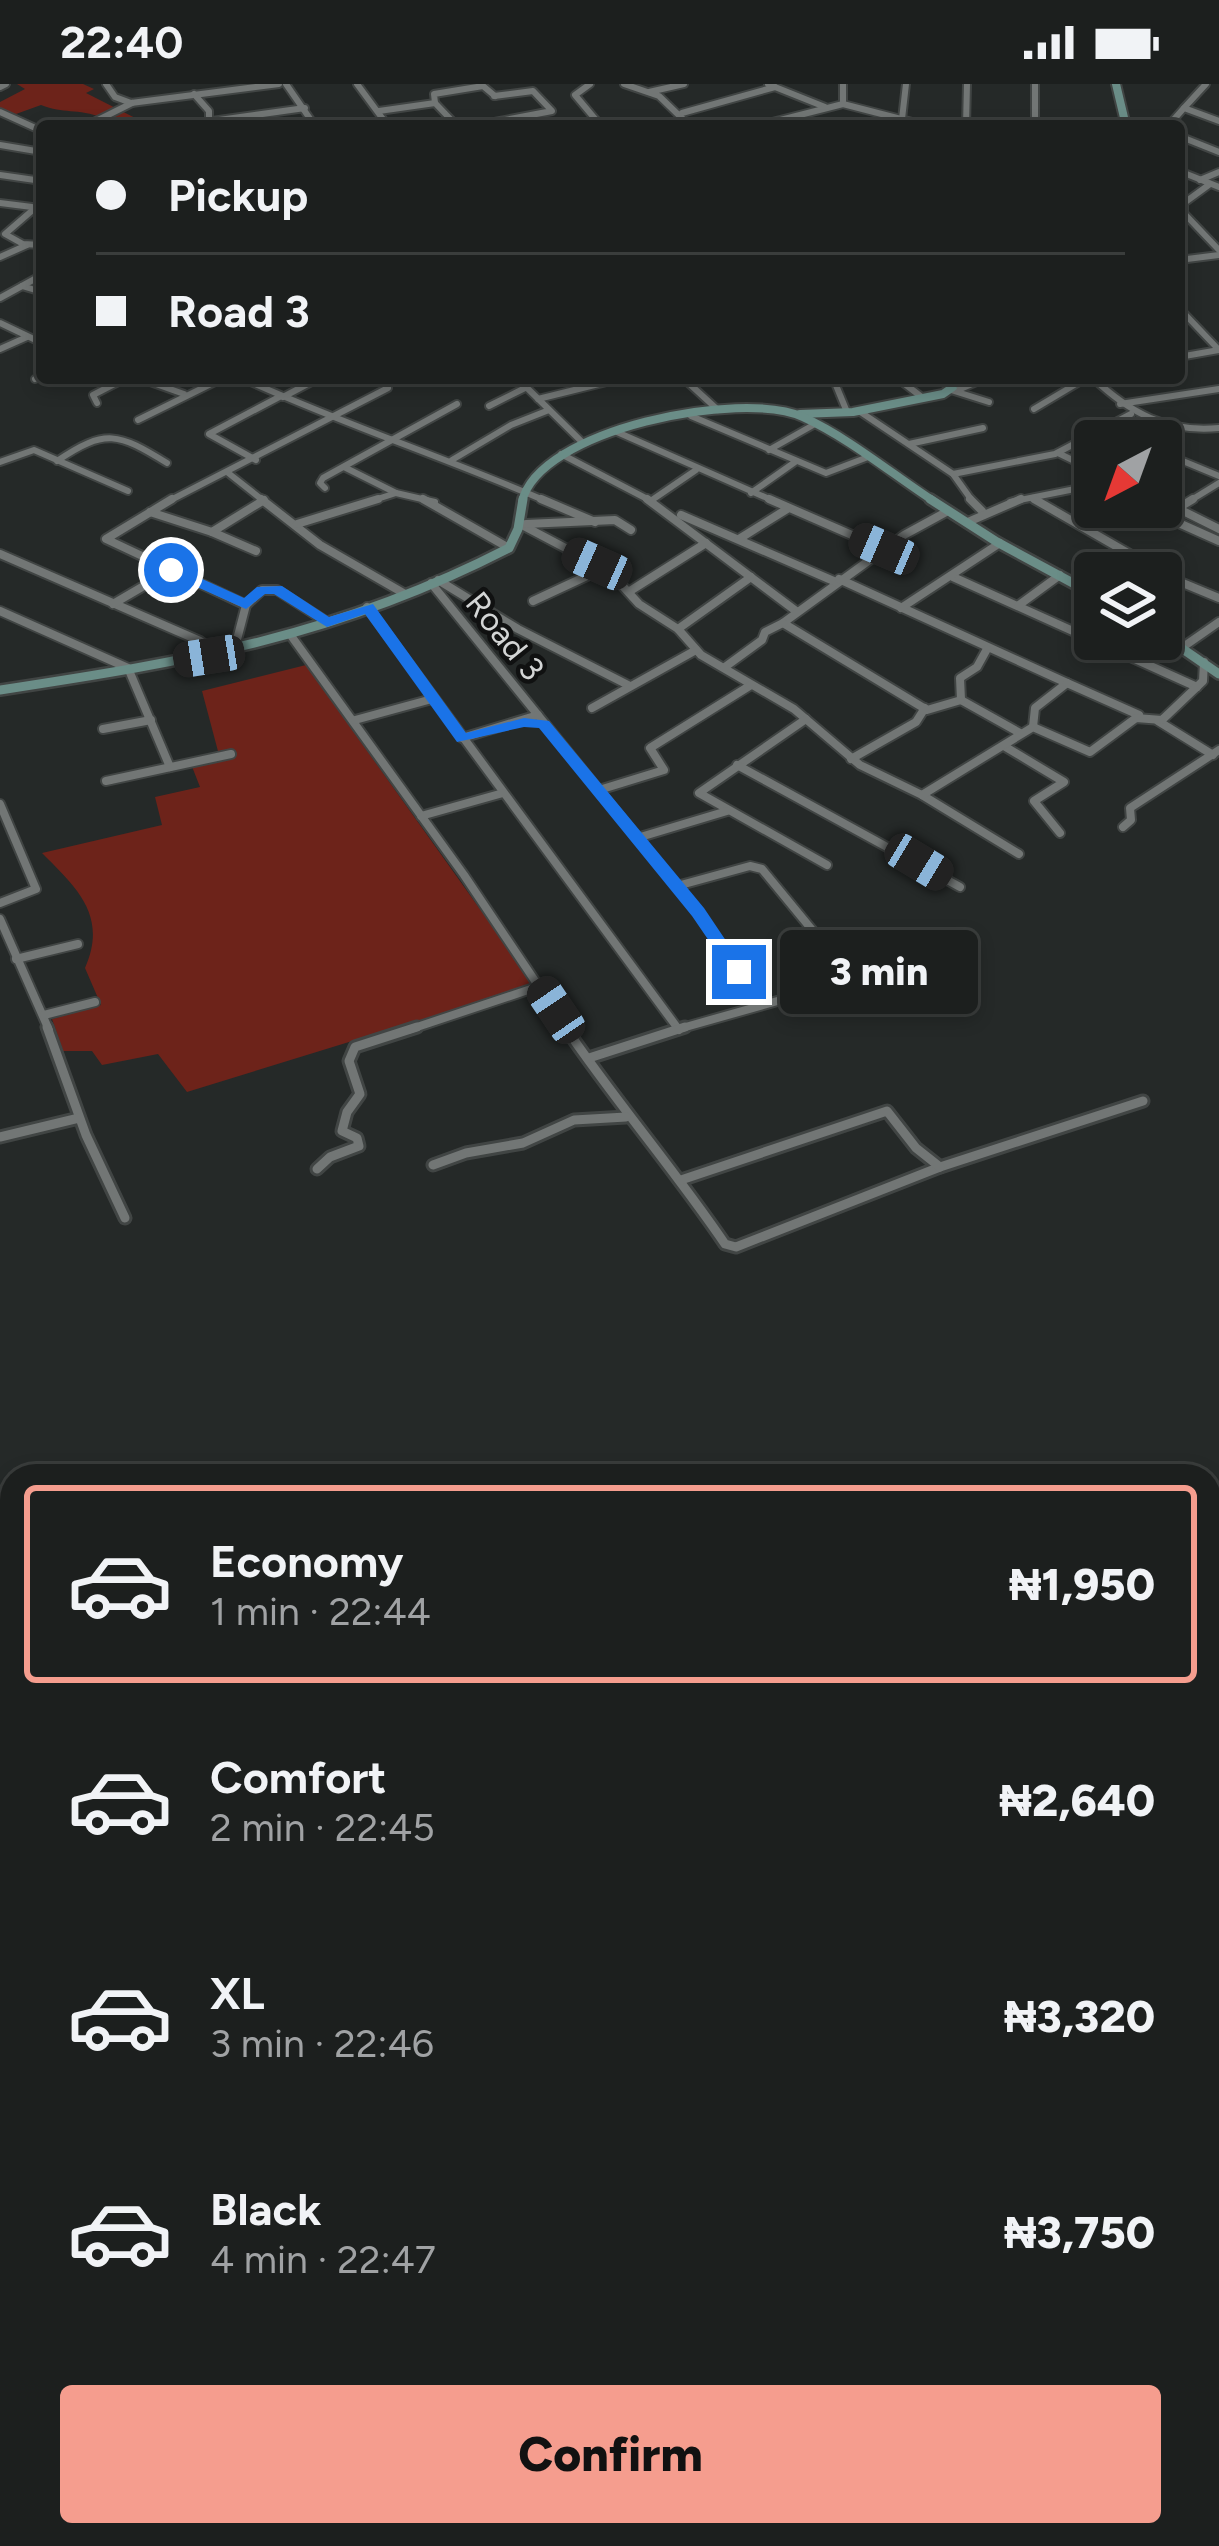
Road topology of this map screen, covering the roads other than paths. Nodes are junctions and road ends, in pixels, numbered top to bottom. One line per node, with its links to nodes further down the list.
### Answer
1 (106, 84): 18 (street)
2 (283, 84): 14 (street); 20 (street)
3 (357, 84): 23 (street)
4 (590, 84): 34 (street)
5 (624, 84): 15 (street)
6 (684, 84): 15 (street)
7 (842, 84): 19 (street)
8 (906, 84): 27 (street)
9 (967, 84): 38 (street)
10 (1035, 84): 39 (street)
11 (1116, 84): 40 (main road)
12 (1206, 84): 22 (street)
13 (771, 86): 21 (street); 25 (street)
14 (219, 88): 16 (street)
15 (652, 92): 25 (street)
16 (199, 94): 18 (street); 26 (street)
17 (431, 96): 23 (street); 32 (street); 33 (street)
18 (132, 103): 28 (street)
19 (843, 104): 21 (street); 27 (street)
20 (305, 108): 26 (street); 30 (street)
21 (827, 108): 36 (street)
22 (1184, 108): 41 (street); 42 (street)
23 (379, 111): 31 (street)
24 (0, 112): 43 (street)
25 (682, 113): 35 (street)
26 (209, 118): 29 (street)
27 (902, 119): 37 (street)
28 (98, 120)
29 (201, 120)
30 (312, 120)
31 (384, 120)
32 (452, 120)
33 (505, 120)
34 (596, 120)
35 (686, 120)
36 (780, 120)
37 (906, 120)
38 (966, 120)
39 (1035, 120)
40 (1125, 120)
41 (1173, 120)
42 (1219, 121)
43 (36, 128)
44 (1185, 138): 47 (street)
45 (0, 145): 46 (street)
46 (36, 151)
47 (1219, 152)
48 (1219, 172): 52 (street)
49 (1185, 174): 52 (street)
50 (0, 175): 51 (street)
51 (36, 180)
52 (1200, 180): 53 (street)
53 (1210, 184): 54 (street); 55 (street)
54 (1219, 188)
55 (1185, 202)
56 (0, 203): 58 (street)
57 (36, 205): 58 (street)
58 (32, 207): 62 (street)
59 (1185, 212): 61 (street)
60 (1219, 233): 61 (street)
61 (1212, 239): 64 (street)
62 (24, 245): 63 (street); 65 (street)
63 (36, 245)
64 (1219, 253): 66 (street)
65 (0, 257)
66 (1185, 259)
67 (36, 278): 68 (street)
68 (22, 286): 69 (street); 70 (street)
69 (36, 290)
70 (0, 298)
71 (1185, 314): 76 (street)
72 (0, 323): 73 (street)
73 (27, 337): 74 (street); 75 (street)
74 (36, 341)
75 (0, 349)
76 (1219, 350): 77 (street)
77 (1185, 356)
78 (114, 384): 99 (street)
79 (160, 384): 94 (street)
80 (210, 384): 94 (street)
81 (255, 384): 95 (street)
82 (307, 384): 95 (street)
83 (522, 384): 92 (street)
84 (599, 384): 97 (street)
85 (690, 384): 105 (street)
86 (835, 384): 107 (street)
87 (905, 384): 96 (street)
88 (1079, 384): 103 (street)
89 (1097, 384): 101 (street)
90 (953, 386): 96 (main road); 98 (street)
91 (388, 388): 112 (street)
92 (526, 388): 97 (street); 102 (street)
93 (1219, 388): 101 (street)
94 (190, 393): 111 (street)
95 (282, 396): 112 (street); 126 (street)
96 (923, 398): 106 (main road)
97 (538, 399): 104 (street)
98 (989, 402)
99 (97, 404)
100 (457, 404): 118 (street)
101 (1120, 404): 116 (street)
102 (489, 406)
103 (1034, 409)
104 (550, 410): 119 (street); 127 (street)
105 (718, 410): 108 (main road); 110 (main road)
106 (860, 411): 107 (main road); 120 (street)
107 (847, 412): 108 (main road)
108 (799, 414): 114 (main road)
109 (1131, 414): 113 (street)
110 (691, 416): 117 (main road); 122 (street)
111 (138, 420)
112 (333, 420): 118 (street); 126 (street)
113 (1121, 420)
114 (815, 424): 122 (street); 125 (main road)
115 (983, 428): 120 (street)
116 (1219, 428)
117 (617, 432): 119 (main road); 135 (street)
118 (391, 438): 127 (street); 134 (street)
119 (583, 443): 124 (main road)
120 (909, 445): 137 (street)
121 (1074, 445): 123 (street)
122 (770, 450): 129 (street)
123 (1058, 453): 130 (street); 137 (street)
124 (561, 454): 141 (main road); 147 (street)
125 (868, 457): 129 (street); 152 (main road)
126 (256, 460): 136 (street)
127 (452, 460): 141 (street)
128 (56, 461): 131 (street); 133 (street); 142 (street)
129 (795, 461): 144 (street)
130 (1074, 461)
131 (0, 462)
132 (1182, 462): 138 (street)
133 (167, 463)
134 (344, 467): 139 (street); 143 (street)
135 (696, 470): 144 (street); 147 (street)
136 (225, 472): 146 (street); 154 (street)
137 (953, 474): 153 (street)
138 (1219, 480): 148 (street)
139 (325, 488)
140 (1074, 489): 145 (street)
141 (522, 490): 155 (street); 158 (main road)
142 (128, 491)
143 (396, 493): 157 (street); 167 (street)
144 (751, 494): 150 (street)
145 (1034, 498): 153 (street); 170 (street)
146 (264, 500): 157 (street); 162 (street)
147 (652, 500): 151 (street)
148 (1182, 506)
149 (1182, 508): 160 (street)
150 (787, 509): 163 (street); 168 (street)
151 (670, 511): 163 (street); 165 (street)
152 (948, 511): 156 (main road); 168 (street)
153 (982, 511): 156 (street)
154 (147, 512): 162 (street); 173 (street)
155 (595, 522): 158 (street); 161 (street)
156 (968, 522): 166 (main road)
157 (297, 524): 182 (street)
158 (520, 524): 167 (main road); 172 (street)
159 (1182, 525): 164 (street)
160 (1219, 529)
161 (631, 530)
162 (212, 532): 169 (street)
163 (739, 539): 177 (street)
164 (1219, 542)
165 (706, 543): 175 (street); 181 (street)
166 (1000, 543): 174 (main road); 176 (street)
167 (509, 548): 178 (main road)
168 (884, 549): 177 (street)
169 (256, 550)
170 (1126, 552)
171 (0, 554): 185 (street)
172 (604, 568): 181 (street); 184 (street)
173 (171, 570): 185 (street); 186 (street)
174 (1060, 575): 179 (main road); 187 (street)
175 (751, 577): 191 (street); 195 (street)
176 (953, 577): 187 (street); 189 (street)
177 (837, 581): 189 (street); 191 (street)
178 (434, 582): 182 (main road); 215 (street); 224 (street, Road 3)
179 (1074, 583)
180 (1182, 583): 183 (street)
181 (630, 591): 195 (street)
182 (404, 594): 188 (main road)
183 (1219, 598)
184 (533, 601)
185 (113, 604): 202 (street)
186 (246, 604): 192 (street); 201 (street)
187 (1019, 605): 196 (street)
188 (368, 608): 192 (main road); 217 (street)
189 (906, 609): 199 (street)
190 (0, 611): 204 (street)
191 (796, 611): 194 (street)
192 (327, 622): 197 (main road)
193 (1219, 622): 198 (street)
194 (783, 623): 207 (street); 220 (street)
195 (678, 629): 200 (street)
196 (1074, 629)
197 (292, 637): 201 (main road); 225 (street)
198 (1183, 647): 205 (main road)
199 (987, 649): 212 (street); 218 (street)
200 (696, 650): 207 (street); 215 (street)
201 (234, 651): 202 (main road)
202 (219, 655): 206 (main road)
203 (1143, 660): 213 (street)
204 (112, 662): 208 (street); 209 (street)
205 (1204, 662): 210 (main road); 213 (street)
206 (165, 663): 208 (main road); 211 (street)
207 (725, 667): 214 (street)
208 (128, 668): 209 (main road); 211 (street)
209 (105, 673): 216 (main road)
210 (1219, 674)
211 (136, 679): 223 (street)
212 (1067, 682): 221 (street); 227 (street)
213 (1197, 684): 226 (street)
214 (751, 685): 222 (street); 239 (street)
215 (630, 686): 219 (street)
216 (0, 690)
217 (432, 699): 225 (street); 230 (street)
218 (961, 700): 220 (street); 229 (street)
219 (592, 708)
220 (925, 708): 234 (street)
221 (1144, 718): 226 (street); 227 (street)
222 (806, 719): 234 (street); 236 (street)
223 (151, 720): 228 (street); 237 (street)
224 (541, 720): 230 (street); 239 (street, Road 3)
225 (355, 721): 246 (street)
226 (1158, 721): 232 (street)
227 (1033, 727): 229 (street)
228 (103, 729)
229 (1018, 735): 231 (street); 235 (street)
230 (462, 738): 240 (street)
231 (1004, 746): 235 (street); 241 (street)
232 (1216, 753): 244 (street)
233 (231, 754): 237 (street)
234 (850, 758): 241 (street)
235 (1032, 762): 248 (street)
236 (737, 765): 245 (street); 253 (street)
237 (170, 767): 238 (street)
238 (106, 781)
239 (598, 790): 249 (street, Road 3)
240 (503, 793): 246 (street); 264 (street)
241 (922, 794): 250 (street)
242 (1120, 803): 244 (street)
243 (0, 804): 254 (street)
244 (1130, 808): 247 (street)
245 (727, 811): 249 (street); 251 (street)
246 (421, 816): 260 (street)
247 (1124, 827)
248 (1060, 833)
249 (637, 838): 252 (street, Road 3)
250 (1019, 854)
251 (827, 865)
252 (676, 886): 259 (street); 262 (street, Road 3)
253 (960, 887)
254 (0, 903)
255 (0, 919): 258 (street)
256 (78, 944): 258 (street)
257 (912, 954): 259 (street)
258 (16, 959): 263 (street)
259 (850, 976): 262 (street)
260 (540, 986): 265 (street); 272 (street)
261 (95, 1002): 263 (street)
262 (757, 1006): 264 (street)
263 (44, 1015): 268 (street)
264 (679, 1030): 265 (street)
265 (594, 1060): 267 (street)
266 (1143, 1101): 271 (street)
267 (626, 1117): 270 (street); 273 (street)
268 (79, 1118): 269 (street); 274 (street)
269 (0, 1137)
270 (433, 1165)
271 (940, 1167): 273 (street); 273 (street)
272 (317, 1169)
273 (681, 1180)
274 (125, 1218)

